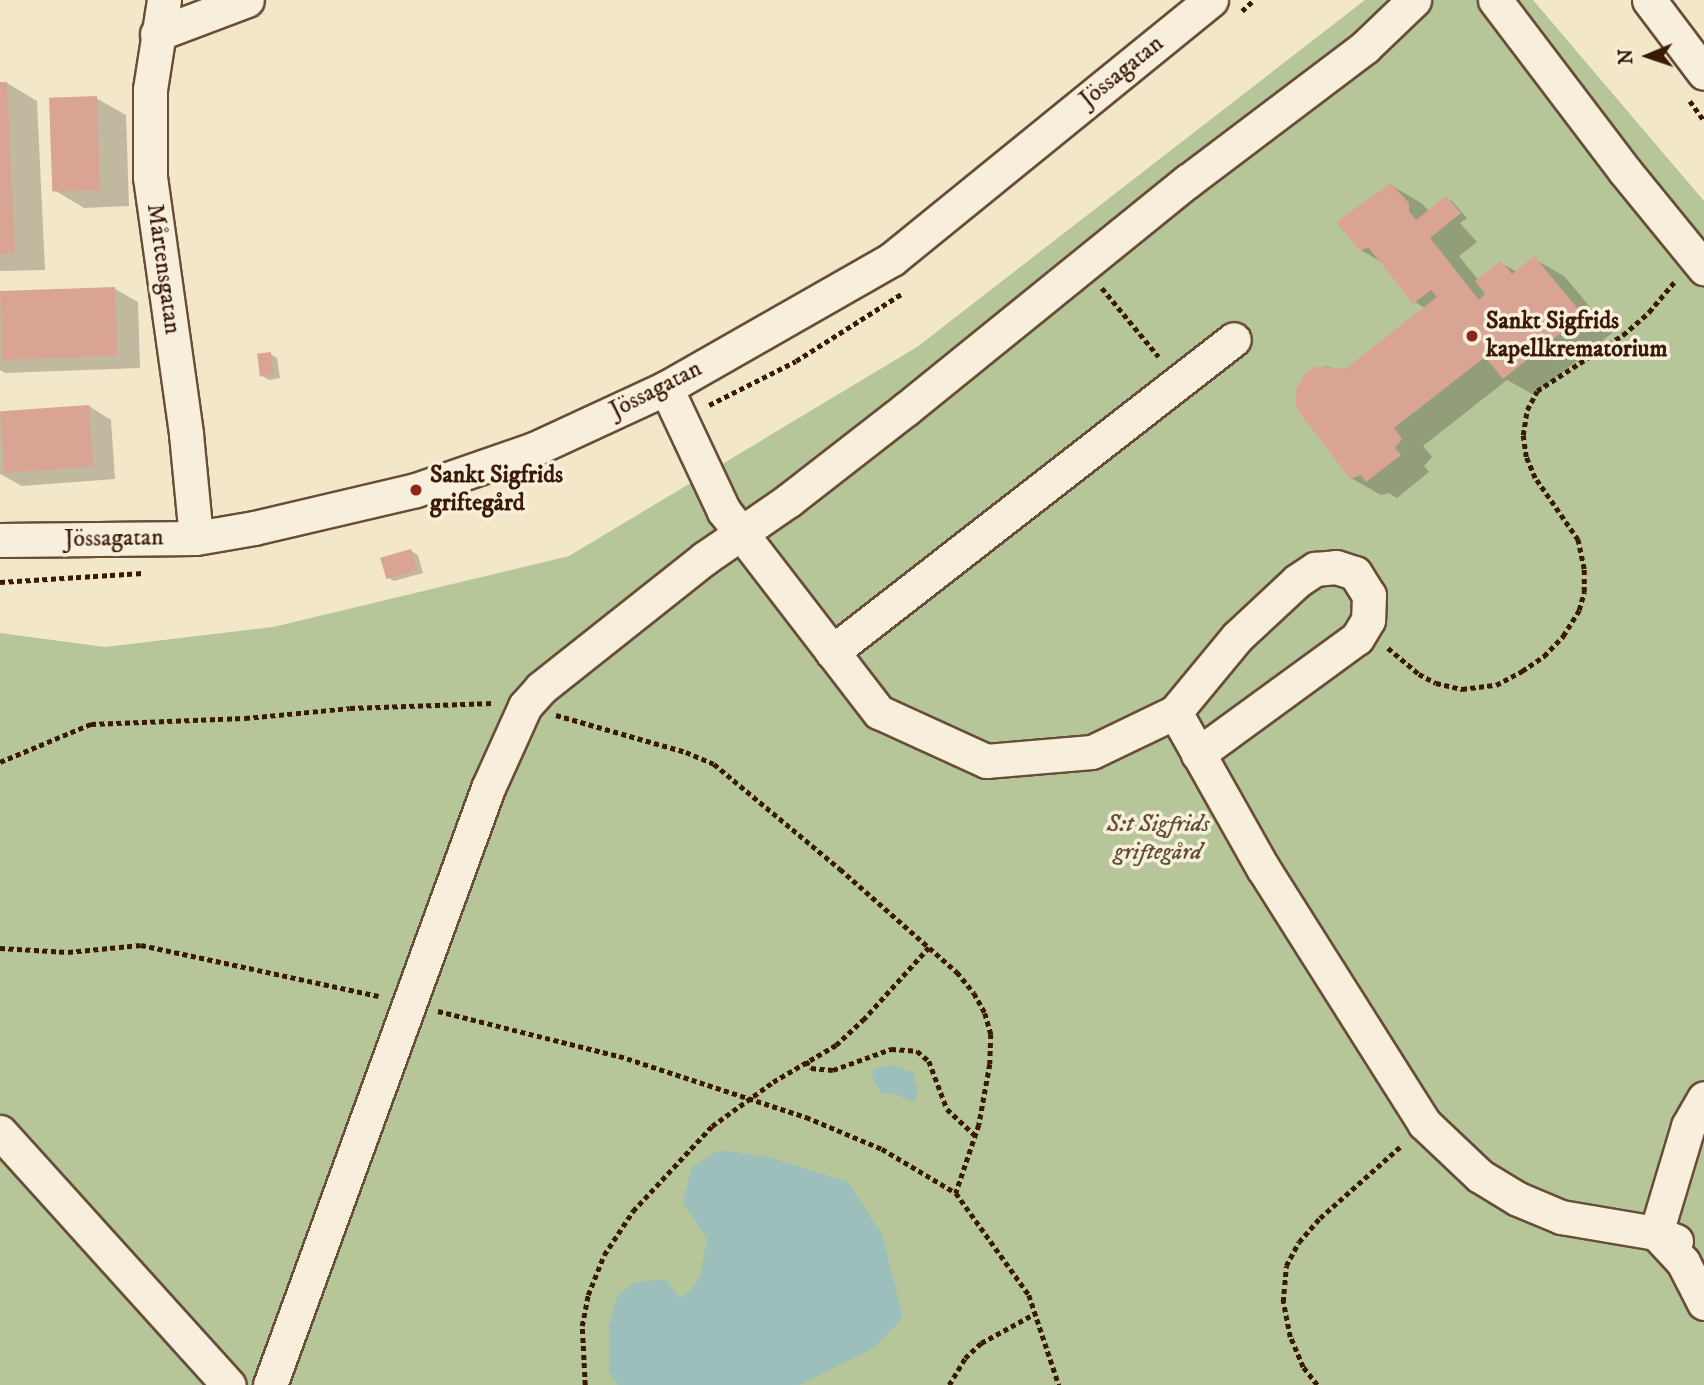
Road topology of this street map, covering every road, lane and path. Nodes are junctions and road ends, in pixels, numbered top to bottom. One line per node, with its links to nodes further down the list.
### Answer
1 (164, 0): 7 (street, Mårtensgatan)
2 (247, 0): 7 (street)
3 (1211, 0): 13 (street, Jössagatan)
4 (1415, 0): 10 (street)
5 (1495, 0): 9 (street)
6 (1649, 0): 8 (street)
7 (157, 34): 15 (street, Mårtensgatan)
8 (1704, 73)
9 (1699, 262): 17 (path)
10 (1084, 265): 12 (path); 14 (street)
11 (1234, 339): 12 (street)
12 (1179, 382): 18 (street)
13 (666, 388): 14 (street); 15 (street, Jössagatan)
14 (742, 534): 18 (street); 19 (street)
15 (196, 538): 16 (street, Jössagatan)
16 (0, 540)
17 (1365, 626): 20 (street); 21 (street)
18 (832, 652): 20 (street)
19 (525, 706): 22 (path); 23 (path); 25 (street)
20 (1175, 712): 21 (street)
21 (1198, 754): 29 (street)
22 (0, 762)
23 (929, 947): 26 (path); 31 (path)
24 (0, 948): 25 (path)
25 (409, 1005): 27 (path); 38 (street)
26 (806, 1061): 27 (path); 31 (path)
27 (749, 1098): 32 (path); 39 (path)
28 (1704, 1098): 33 (street)
29 (1424, 1123): 33 (street); 42 (path)
30 (0, 1132): 37 (street)
31 (975, 1135): 32 (path)
32 (957, 1193): 36 (path)
33 (1656, 1233): 34 (street); 35 (street)
34 (1704, 1252)
35 (1704, 1303)
36 (1036, 1313): 40 (path); 41 (path)
37 (229, 1385)
38 (270, 1385)
39 (585, 1385)
40 (949, 1385)
41 (1059, 1385)
42 (1317, 1385)

